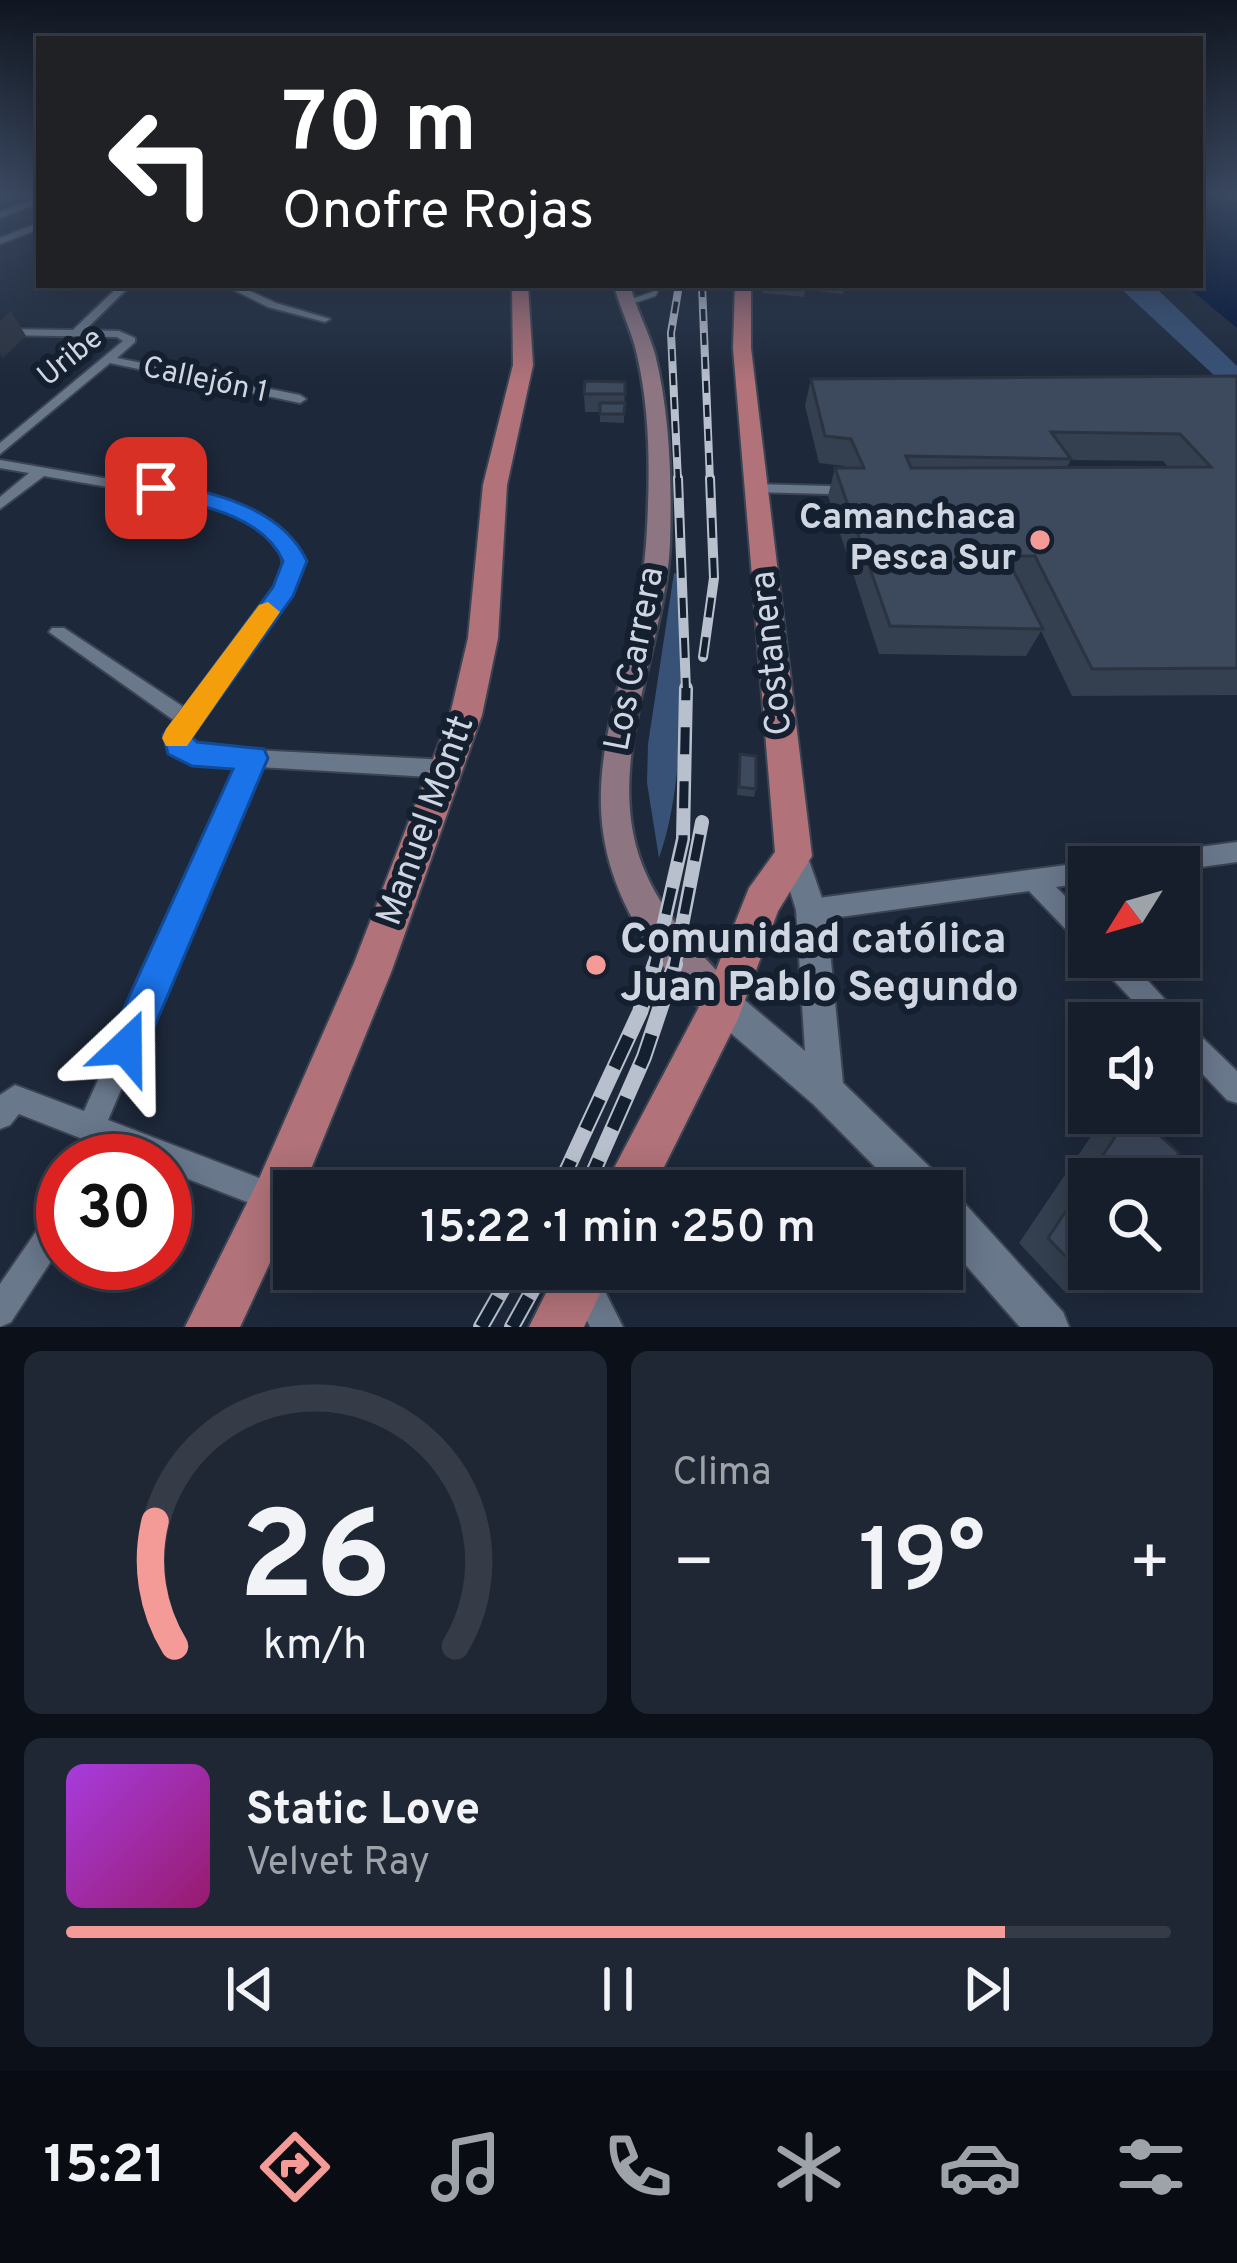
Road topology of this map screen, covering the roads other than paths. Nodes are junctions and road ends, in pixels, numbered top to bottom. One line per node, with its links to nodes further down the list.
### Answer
1 (123, 288): 8 (street, Uribe)
2 (235, 288): 6 (street)
3 (520, 288): 20 (main road, Manuel Montt)
4 (743, 288): 14 (main road, Costanera)
5 (635, 291): 30 (main road, Los Carrera)
6 (325, 319)
7 (6, 328): 8 (street)
8 (76, 333): 9 (street, Uribe)
9 (110, 360): 10 (street, Callejón 1); 11 (street, Uribe)
10 (300, 400)
11 (0, 450)
12 (0, 464): 13 (street)
13 (41, 471): 16 (street); 18 (street)
14 (756, 488): 15 (lane); 22 (main road, Costanera)
15 (829, 490)
16 (0, 504)
17 (58, 632): 18 (street)
18 (187, 718): 19 (street)
19 (253, 758): 20 (street); 36 (street)
20 (448, 769): 37 (main road, Manuel Montt)
21 (1237, 852): 23 (street)
22 (794, 856): 26 (street); 30 (main road)
23 (1200, 857)
24 (1068, 875): 25 (street)
25 (1034, 880): 26 (street); 27 (street)
26 (811, 910): 33 (street)
27 (1068, 915)
28 (1128, 978): 29 (street)
29 (1152, 1002)
30 (723, 1004): 33 (street); 38 (main road)
31 (1200, 1052): 32 (street)
32 (1237, 1090)
33 (826, 1091): 39 (street)
34 (8, 1107): 35 (street)
35 (82, 1134)
36 (104, 1134)
37 (286, 1170)
38 (637, 1170)
39 (905, 1170)
40 (192, 1171): 41 (street)
41 (273, 1198)
42 (273, 1200): 48 (main road, Manuel Montt)
43 (963, 1232): 51 (street)
44 (36, 1257): 47 (street)
45 (576, 1290): 49 (main road)
46 (591, 1290): 50 (street)
47 (0, 1311)
48 (212, 1327)
49 (556, 1327)
50 (607, 1327)
51 (1048, 1327)

